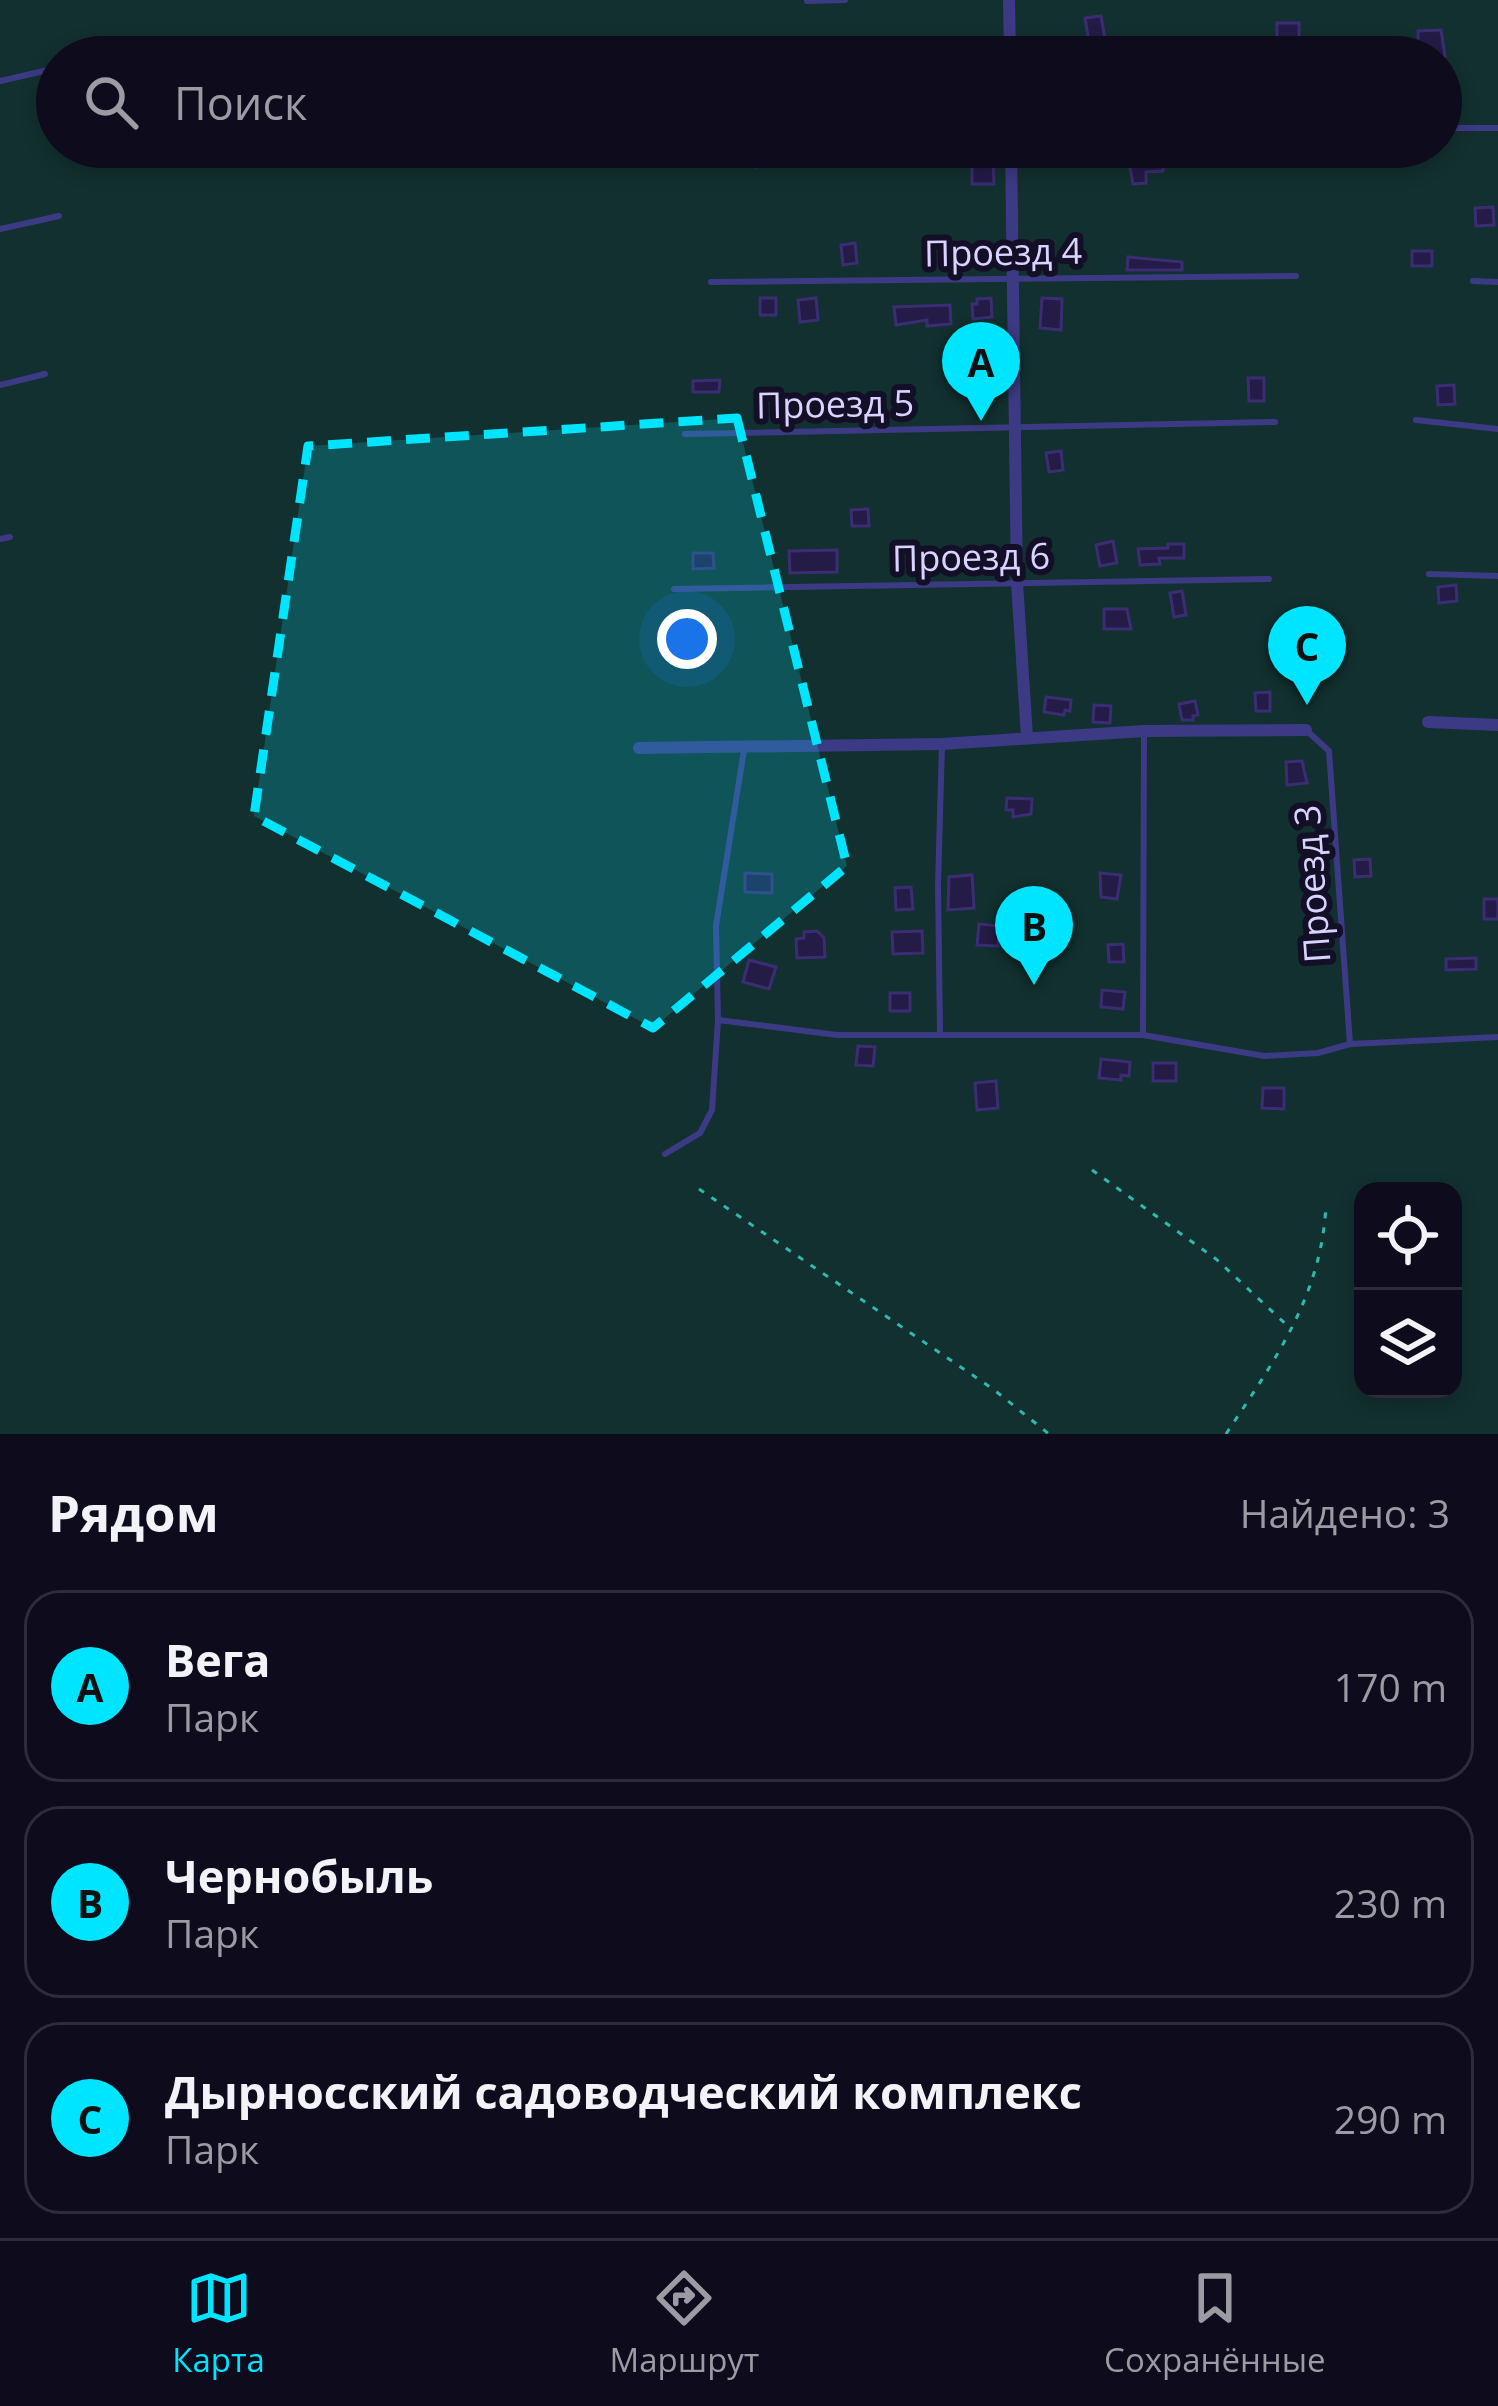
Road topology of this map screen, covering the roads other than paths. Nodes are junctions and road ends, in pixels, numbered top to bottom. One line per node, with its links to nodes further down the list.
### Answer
1 (844, 0): 3 (lane)
2 (1009, 0): 4 (street)
3 (806, 1)
4 (1010, 36)
5 (36, 73): 6 (lane)
6 (0, 81)
7 (1462, 128): 8 (lane)
8 (1498, 128)
9 (1011, 168): 13 (street)
10 (58, 216): 11 (lane)
11 (0, 230)
12 (1296, 276): 13 (lane, Проезд 4)
13 (1013, 279): 15 (lane, Проезд 4); 21 (street)
14 (1473, 281): 16 (lane)
15 (711, 282)
16 (1498, 282)
17 (45, 374): 18 (lane)
18 (0, 385)
19 (1417, 420): 22 (lane)
20 (1275, 422): 21 (lane, Проезд 5)
21 (1015, 428): 23 (lane, Проезд 5); 29 (street)
22 (1498, 429)
23 (685, 434)
24 (10, 537): 25 (lane)
25 (0, 539)
26 (1430, 574): 27 (lane)
27 (1498, 576)
28 (1269, 579): 29 (lane, Проезд 6)
29 (1017, 583): 30 (lane, Проезд 6); 35 (street)
30 (674, 589)
31 (1428, 722): 32 (street)
32 (1498, 725)
33 (1306, 730): 34 (street); 43 (lane, Проезд 3)
34 (1144, 731): 35 (street); 41 (lane)
35 (1027, 737): 36 (street)
36 (943, 745): 37 (street); 40 (lane)
37 (745, 746): 38 (street); 39 (lane)
38 (639, 748)
39 (718, 1021): 40 (lane); 44 (lane)
40 (940, 1032): 41 (lane)
41 (1144, 1035): 43 (lane)
42 (1498, 1037): 43 (lane)
43 (1350, 1044)
44 (665, 1154)

